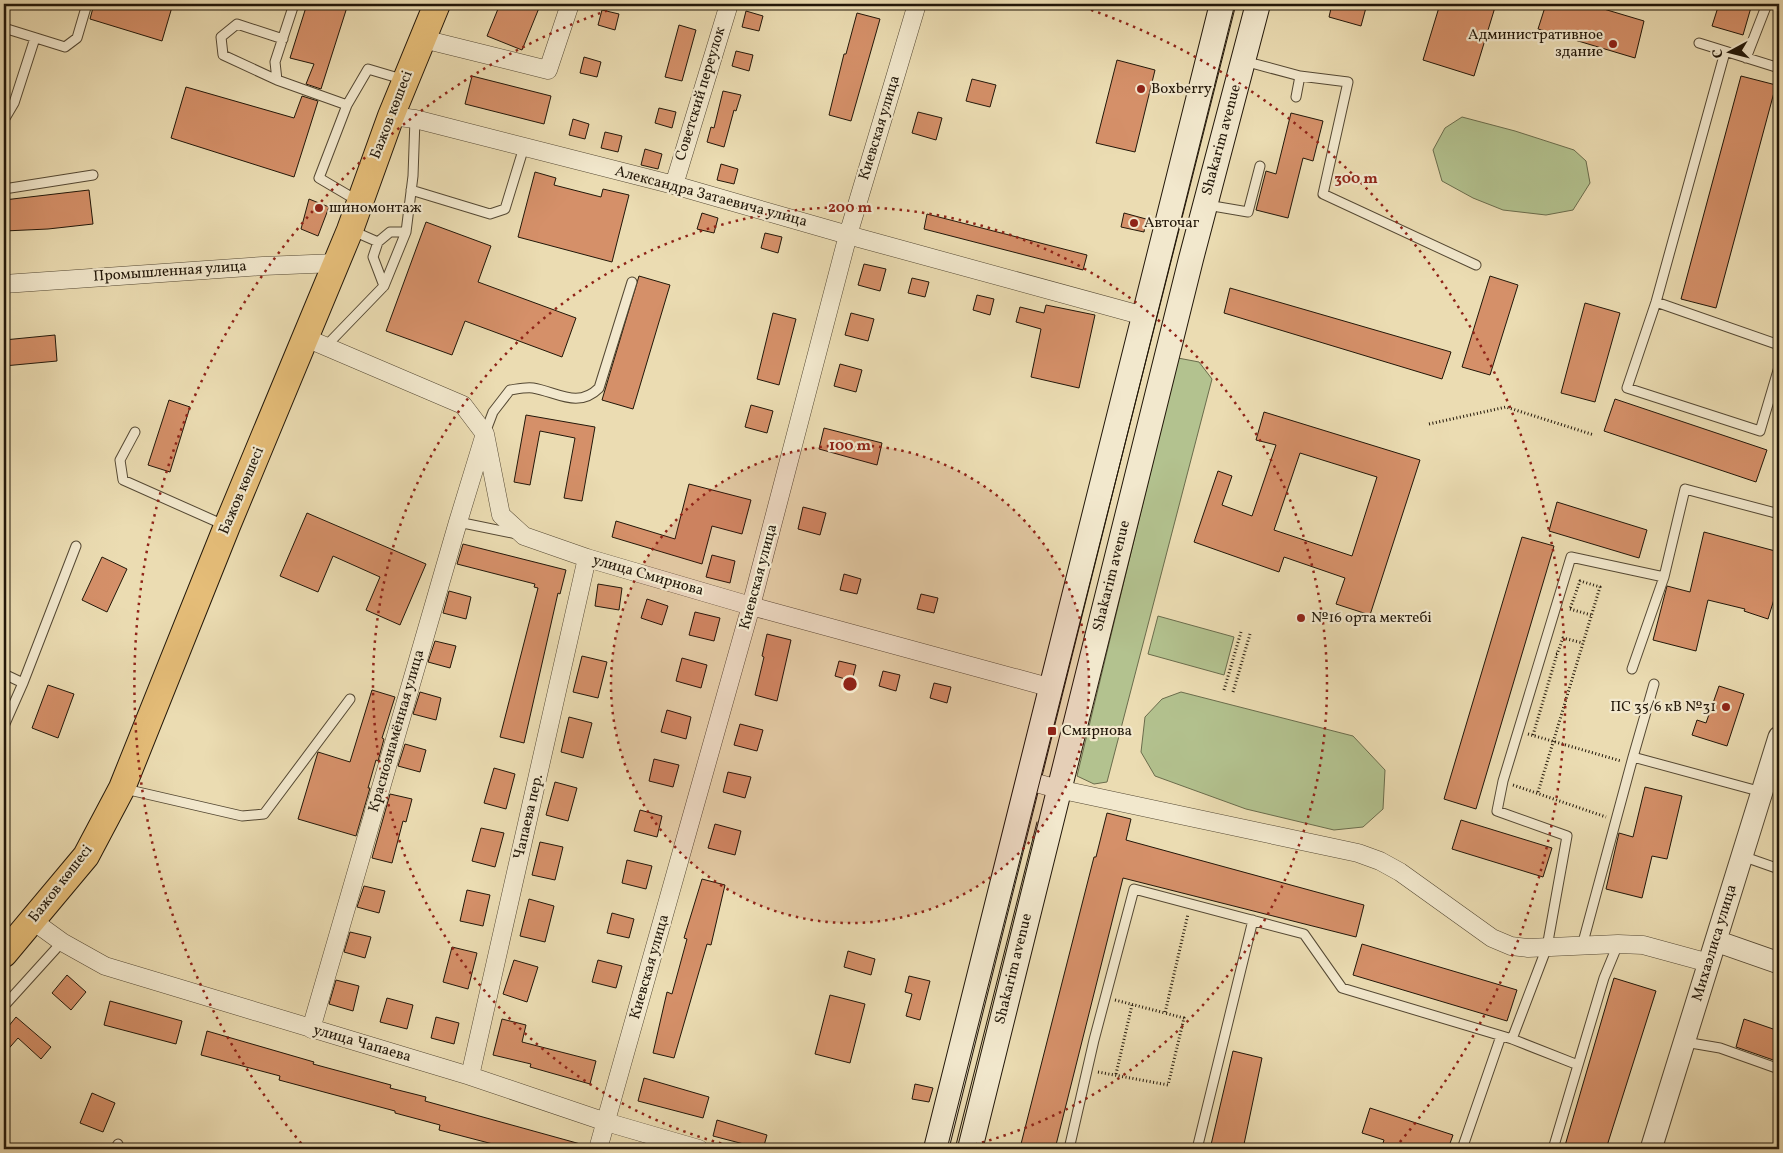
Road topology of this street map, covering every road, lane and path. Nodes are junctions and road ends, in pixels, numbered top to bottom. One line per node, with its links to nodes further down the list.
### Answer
1 (87, 4): 11 (lane)
2 (294, 4): 12 (lane)
3 (437, 4): 13 (main road, Бажов көшесі)
4 (570, 4): 13 (street)
5 (729, 4): 29 (street, Советский переулок)
6 (918, 4): 36 (street, Киевская улица)
7 (1222, 4): 44 (main road, Shakarim avenue)
8 (1258, 4): 17 (main road, Shakarim avenue)
9 (1767, 4): 16 (lane)
10 (4, 28): 11 (lane)
11 (35, 38): 25 (lane)
12 (283, 39): 20 (lane); 20 (lane)
13 (423, 39): 21 (main road, Бажов көшесі)
14 (1699, 43): 15 (lane)
15 (1725, 52): 16 (lane); 43 (lane)
16 (1746, 58): 18 (lane)
17 (1244, 61): 19 (lane); 33 (main road, Shakarim avenue)
18 (1779, 68)
19 (1300, 76): 22 (lane); 39 (lane)
20 (277, 80): 23 (lane)
21 (406, 80): 23 (lane); 24 (main road, Бажов көшесі)
22 (1296, 97)
23 (347, 105): 32 (lane)
24 (403, 117): 26 (street, Александра Затаевича улица); 31 (lane); 32 (main road, Бажов көшесі)
25 (4, 120)
26 (524, 147): 29 (street, Александра Затаевича улица); 31 (lane)
27 (1260, 166): 33 (lane)
28 (93, 175): 30 (lane)
29 (674, 185): 36 (street, Александра Затаевича улица)
30 (4, 188)
31 (411, 190): 35 (lane)
32 (359, 201): 34 (main road, Бажов көшесі)
33 (1205, 204): 45 (main road, Shakarim avenue)
34 (350, 230): 37 (lane); 38 (main road, Бажов көшесі)
35 (406, 232): 37 (lane); 42 (lane)
36 (848, 235): 44 (street, Александра Затаевича улица); 61 (street, Киевская улица)
37 (378, 242): 42 (lane)
38 (336, 263): 41 (street, Промышленная улица); 46 (main road, Бажов көшесі)
39 (1476, 265)
40 (632, 282): 51 (lane)
41 (4, 284)
42 (384, 286): 46 (lane)
43 (1656, 302): 47 (lane); 48 (lane)
44 (1144, 316): 45 (main road, Александра Затаевича улица); 73 (main road, Shakarim avenue)
45 (1175, 323): 76 (main road, Shakarim avenue)
46 (316, 342): 51 (street, улица Смирнова); 55 (main road, Бажов көшесі)
47 (1779, 344)
48 (1779, 366)
49 (1429, 424): 52 (path)
50 (135, 432): 55 (lane)
51 (485, 434): 54 (street, Краснознамённая улица); 56 (street, улица Смирнова)
52 (1594, 435)
53 (1779, 514): 59 (lane)
54 (458, 522): 56 (lane); 108 (street, Краснознамённая улица)
55 (227, 526): 86 (main road, Бажов көшесі)
56 (524, 536): 58 (street, улица Смирнова)
57 (76, 546): 71 (lane)
58 (587, 558): 61 (street, улица Смирнова); 116 (street, Чапаева пер.)
59 (1664, 577): 60 (lane); 69 (lane)
60 (1556, 604): 62 (path); 67 (lane)
61 (751, 606): 73 (street, улица Смирнова); 117 (street, Киевская улица)
62 (1570, 609): 63 (path); 63 (path)
63 (1591, 615): 66 (path)
64 (1241, 632): 74 (path)
65 (1250, 634): 75 (path)
66 (1583, 643): 68 (path); 82 (path)
67 (1542, 654): 68 (path); 79 (lane)
68 (1557, 654): 80 (path)
69 (1632, 669)
70 (4, 674): 71 (lane)
71 (23, 682): 78 (lane)
72 (1654, 684): 83 (lane)
73 (1052, 688): 76 (main road, улица Смирнова); 84 (main road, Shakarim avenue)
74 (1224, 690)
75 (1233, 692)
76 (1082, 697): 87 (main road, Shakarim avenue)
77 (350, 699): 86 (lane)
78 (4, 726)
79 (1518, 731): 80 (path); 85 (lane)
80 (1533, 735): 82 (path)
81 (1779, 737): 89 (street, Михаэлиса улица)
82 (1554, 741): 83 (path); 88 (path)
83 (1632, 760): 89 (lane); 90 (lane)
84 (1029, 781): 87 (street); 120 (main road, Shakarim avenue)
85 (1503, 781): 88 (path); 100 (lane)
86 (122, 788): 95 (main road, Бажов көшесі)
87 (1058, 789): 100 (street); 121 (main road, Shakarim avenue)
88 (1538, 792): 90 (path)
89 (1762, 792): 91 (street, Михаэлиса улица)
90 (1615, 820): 99 (lane)
91 (1742, 856): 92 (lane); 96 (street, Михаэлиса улица)
92 (1779, 869)
93 (1190, 904): 94 (lane); 104 (lane); 107 (path)
94 (1253, 920): 109 (lane); 123 (lane)
95 (33, 921): 97 (street, улица Чапаева); 101 (main road, Бажов көшесі)
96 (1716, 940): 102 (street, Михаэлиса улица); 103 (street)
97 (62, 942): 106 (lane); 108 (street, улица Чапаева)
98 (1618, 944): 99 (street); 102 (street); 112 (lane)
99 (1582, 946): 100 (street)
100 (1548, 947): 110 (lane)
101 (4, 954)
102 (1709, 963): 111 (street, Михаэлиса улица)
103 (1779, 963)
104 (1105, 997): 105 (path); 114 (lane)
105 (1132, 1005): 107 (path); 115 (path)
106 (4, 1006)
107 (1165, 1013): 115 (path)
108 (311, 1029): 116 (street, улица Чапаева)
109 (1502, 1036): 110 (lane); 124 (lane)
110 (1512, 1039): 112 (lane)
111 (1685, 1042): 113 (lane); 126 (street, Михаэлиса улица)
112 (1578, 1065): 125 (lane)
113 (1779, 1069)
114 (1088, 1070): 115 (path); 122 (lane)
115 (1116, 1074)
116 (470, 1076): 117 (street, улица Чапаева)
117 (606, 1122): 118 (street, Киевская улица); 119 (street, улица Чапаева)
118 (598, 1149)
119 (699, 1149)
120 (936, 1149)
121 (970, 1149)
122 (1069, 1149)
123 (1197, 1149)
124 (1462, 1149)
125 (1553, 1149)
126 (1651, 1149)

